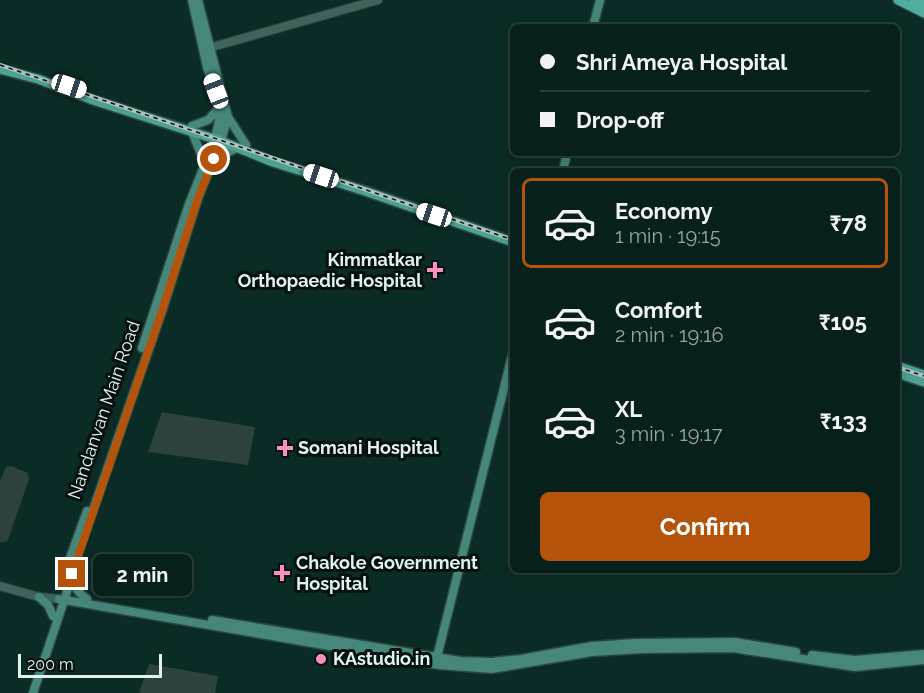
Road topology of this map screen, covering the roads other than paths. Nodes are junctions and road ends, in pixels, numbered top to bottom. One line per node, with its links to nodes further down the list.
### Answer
1 (192, 0): 11 (main road, Nandanvan Main Road)
2 (198, 0): 11 (main road)
3 (378, 0): 11 (street)
4 (602, 0): 9 (main road); 10 (main road)
5 (898, 0): 8 (highway)
6 (914, 0): 7 (highway)
7 (924, 5)
8 (924, 13)
9 (594, 24)
10 (598, 24)
11 (207, 49): 14 (main road, Nandanvan Main Road); 15 (main road)
12 (0, 64): 16 (main road)
13 (0, 69): 16 (main road)
14 (220, 107): 16 (main road); 17 (main road, Nandanvan Main Road)
15 (228, 117): 17 (main road); 18 (main road)
16 (192, 129): 17 (main road); 20 (main road)
17 (219, 138): 18 (main road); 19 (main road); 20 (main road, Nandanvan Main Road)
18 (242, 146): 19 (main road); 21 (main road); 22 (main road)
19 (214, 159): 29 (main road)
20 (205, 164): 32 (main road, Nandanvan Main Road)
21 (510, 236)
22 (510, 241)
23 (510, 364): 37 (main road)
24 (900, 367): 26 (main road)
25 (900, 374): 28 (main road)
26 (924, 375)
27 (510, 382): 37 (main road)
28 (924, 382)
29 (73, 571): 32 (main road); 33 (main road)
30 (0, 585): 31 (street)
31 (34, 595): 32 (street); 34 (main road)
32 (63, 597): 33 (main road); 34 (main road, Nandanvan Main Road); 37 (main road); 39 (main road)
33 (87, 599): 37 (main road)
34 (53, 616): 38 (main road, Nandanvan Main Road)
35 (924, 654): 37 (main road)
36 (924, 660): 37 (main road)
37 (438, 662)
38 (28, 693)
39 (33, 693)

